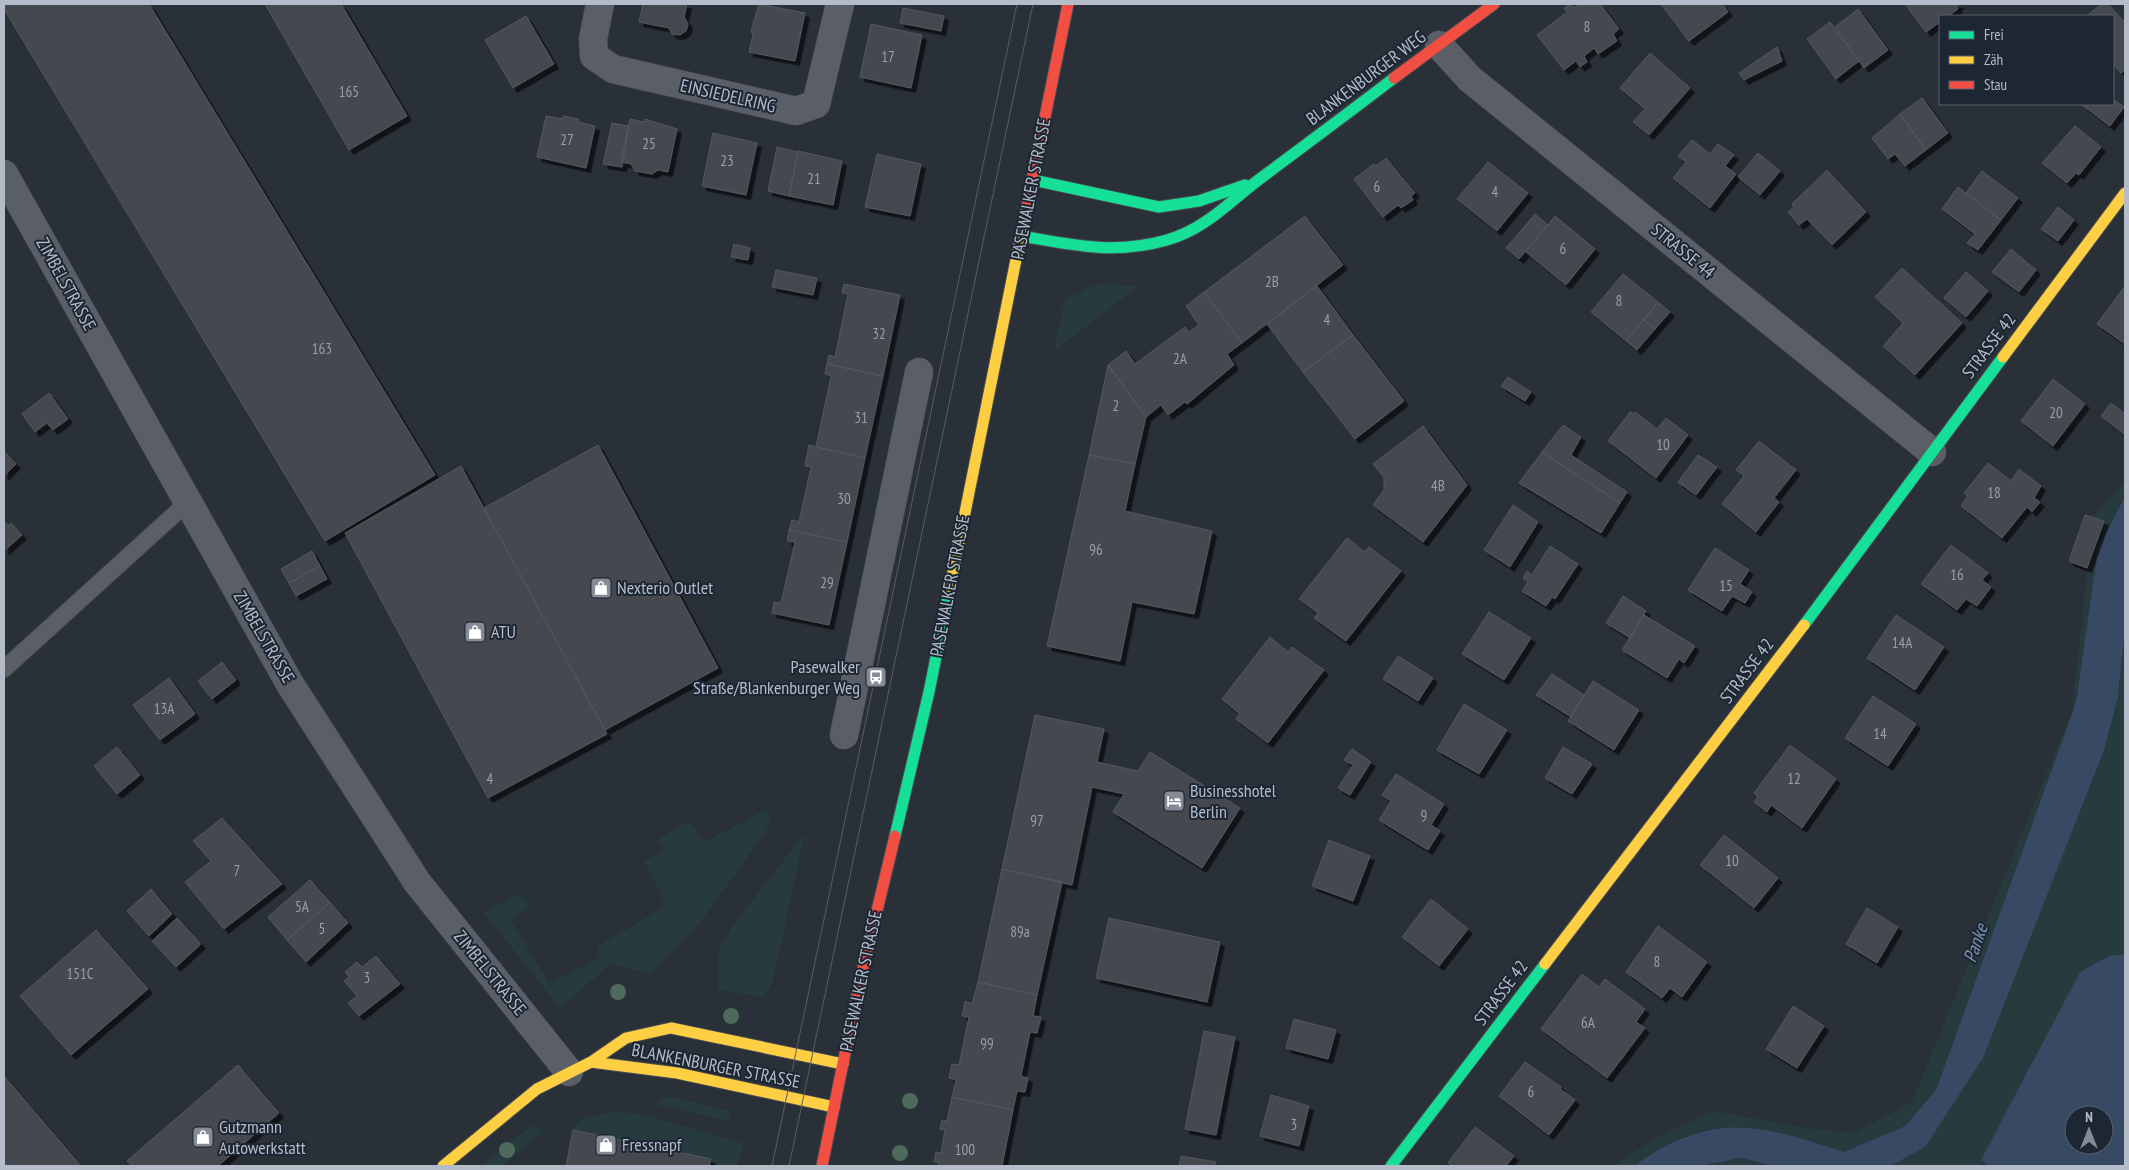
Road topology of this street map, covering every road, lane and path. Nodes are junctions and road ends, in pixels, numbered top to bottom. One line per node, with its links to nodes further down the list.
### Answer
1 (600, 4): 2 (street, EINSIEDELRING)
2 (840, 4)
3 (1068, 4): 6 (main road, PASEWALKER STRASSE)
4 (1494, 4): 5 (main road, BLANKENBURGER WEG)
5 (1439, 45): 7 (main road, BLANKENBURGER WEG); 12 (street, STRASSE 44)
6 (1033, 180): 7 (main road, BLANKENBURGER WEG); 10 (main road, PASEWALKER STRASSE)
7 (1258, 180): 10 (main road, BLANKENBURGER WEG)
8 (5, 181): 13 (street, ZIMBELSTRASSE)
9 (2125, 192): 12 (main road, STRASSE 42)
10 (1021, 236): 16 (main road, PASEWALKER STRASSE)
11 (919, 372): 15 (street)
12 (1932, 452): 21 (main road, STRASSE 42)
13 (188, 502): 14 (lane); 17 (street, ZIMBELSTRASSE)
14 (4, 669)
15 (844, 736)
16 (843, 1064): 17 (main road, BLANKENBURGER STRASSE); 18 (main road, PASEWALKER STRASSE)
17 (580, 1067): 18 (main road, BLANKENBURGER STRASSE); 19 (main road, BLANKENBURGER STRASSE)
18 (834, 1107): 20 (main road, PASEWALKER STRASSE)
19 (443, 1166)
20 (822, 1166)
21 (1391, 1166)

